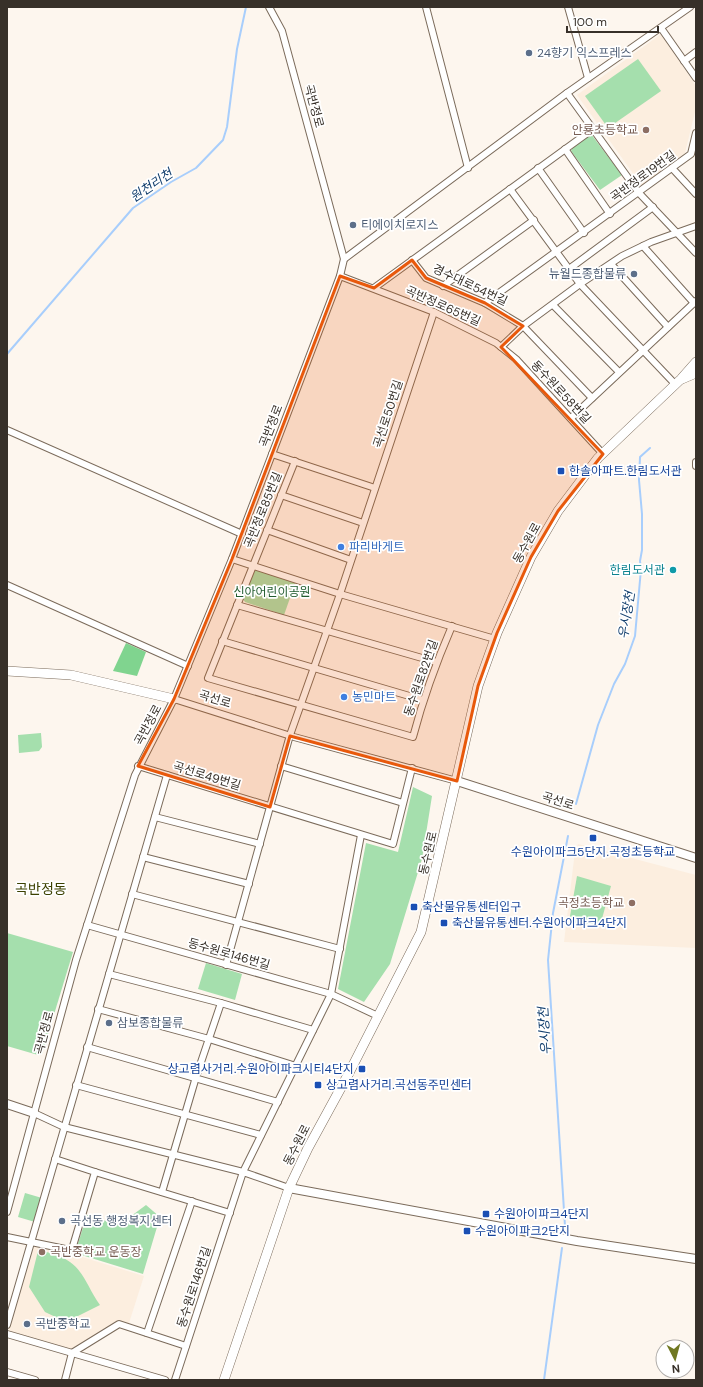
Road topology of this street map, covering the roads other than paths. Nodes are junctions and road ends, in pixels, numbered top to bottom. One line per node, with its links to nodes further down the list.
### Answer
1 (269, 7): 30 (street, 곡반정로)
2 (426, 7): 15 (street)
3 (568, 7): 8 (street)
4 (690, 7): 5 (street)
5 (661, 28): 7 (street); 8 (street)
6 (696, 52): 7 (street)
7 (684, 61): 9 (street)
8 (588, 78): 10 (street)
9 (696, 78)
10 (567, 93): 11 (street); 15 (street)
11 (594, 130): 13 (street, 곡반정로65번길); 19 (street)
12 (696, 133): 14 (street, 곡반정로19번길)
13 (565, 149): 16 (street, 곡반정로65번길); 22 (street, 곡반정로19번길)
14 (693, 156): 17 (street, 곡반정로19번길)
15 (468, 168): 30 (street)
16 (538, 168): 18 (street, 곡반정로65번길); 26 (street)
17 (672, 168): 19 (street, 곡반정로19번길); 20 (street)
18 (510, 189): 23 (street); 31 (street, 곡반정로65번길)
19 (639, 193): 21 (street); 22 (street, 곡반정로19번길)
20 (696, 194)
21 (653, 207): 25 (street); 33 (street)
22 (610, 214): 26 (street, 곡반정로19번길)
23 (534, 220): 28 (street); 36 (street)
24 (696, 226): 25 (street)
25 (677, 232): 27 (street); 29 (street)
26 (584, 233): 28 (street, 곡반정로19번길)
27 (643, 246): 32 (street); 38 (street)
28 (557, 253): 33 (street); 39 (street, 곡반정로19번길)
29 (696, 253)
30 (344, 259): 34 (street, 곡반정로)
31 (412, 260): 36 (street, 경수대로54번길); 37 (street, 곡반정로65번길)
32 (611, 264): 35 (street); 43 (street)
33 (569, 269): 35 (street)
34 (340, 276): 37 (street, 곡반정로65번길); 53 (street, 곡반정로)
35 (580, 284): 40 (street); 45 (street)
36 (443, 286): 39 (street, 경수대로54번길)
37 (374, 288): 41 (street, 곡반정로65번길)
38 (695, 302): 43 (street)
39 (485, 303): 42 (street, 경수대로54번길)
40 (552, 305): 42 (street); 47 (street)
41 (434, 312): 44 (street, 곡반정로65번길); 58 (street, 곡선로50번길)
42 (523, 326): 44 (street); 50 (street, 경수대로54번길)
43 (668, 327): 45 (street)
44 (501, 347): 51 (street, 동수원로58번길)
45 (643, 351): 47 (street); 49 (street)
46 (696, 363): 49 (main road, 동수원로)
47 (619, 372): 50 (street)
48 (696, 373): 49 (main road)
49 (678, 382): 54 (main road, 동수원로)
50 (592, 398): 51 (street)
51 (571, 418): 54 (street, 동수원로58번길)
52 (7, 430): 62 (street)
53 (272, 454): 55 (street, 곡반정로85번길); 62 (street, 곡반정로)
54 (603, 454): 71 (main road, 동수원로)
55 (295, 461): 58 (street, 곡반정로85번길); 59 (street, 곡반정로85번길)
56 (696, 462): 57 (street)
57 (696, 466)
58 (375, 488): 60 (street, 곡선로50번길)
59 (281, 495): 60 (street); 61 (street, 곡반정로85번길)
60 (363, 523): 64 (street, 곡선로50번길)
61 (267, 530): 64 (street); 65 (street, 곡반정로85번길)
62 (242, 534): 63 (street, 곡반정로)
63 (232, 559): 65 (street, 동수원로82번길); 74 (street, 곡반정로)
64 (351, 560): 67 (street, 곡선로50번길)
65 (252, 566): 67 (street, 동수원로82번길); 68 (street, 곡반정로85번길)
66 (7, 584): 74 (street)
67 (340, 594): 69 (street, 동수원로82번길); 70 (street, 곡선로50번길)
68 (237, 605): 70 (street); 72 (street, 곡반정로85번길)
69 (452, 626): 71 (street, 동수원로82번길); 73 (street, 동수원로82번길)
70 (327, 630): 73 (street); 75 (street, 곡선로50번길)
71 (495, 639): 85 (main road, 동수원로)
72 (222, 641): 75 (street); 79 (street, 곡반정로85번길)
73 (436, 662): 78 (street, 동수원로82번길)
74 (188, 666): 77 (street, 곡반정로)
75 (314, 668): 78 (street); 79 (street, 곡선로50번길)
76 (7, 671): 77 (main road, 곡선로)
77 (174, 699): 80 (street, 곡선로); 81 (street, 곡반정로)
78 (423, 700): 79 (street, 동수원로82번길)
79 (301, 705): 80 (street, 곡선로50번길)
80 (290, 735): 82 (street); 83 (street, 곡선로)
81 (138, 766): 84 (street, 곡선로49번길); 96 (street, 곡반정로)
82 (281, 766): 86 (street); 87 (street)
83 (412, 768): 85 (street, 곡선로); 86 (street)
84 (168, 775): 87 (street, 곡선로49번길); 88 (street)
85 (457, 781): 92 (street, 곡선로); 104 (main road, 동수원로)
86 (403, 803): 89 (street, 곡선로49번길)
87 (270, 807): 89 (street, 곡선로49번길); 90 (street)
88 (155, 816): 90 (street); 91 (street)
89 (361, 835): 98 (street, 동수원로146번길)
90 (260, 844): 93 (street)
91 (143, 857): 93 (street); 94 (street)
92 (696, 858)
93 (249, 884): 95 (street)
94 (132, 894): 95 (street); 97 (street)
95 (238, 922): 98 (street); 99 (street)
96 (87, 925): 97 (street, 동수원로146번길); 113 (street, 곡반정로)
97 (120, 935): 99 (street, 동수원로146번길); 100 (street)
98 (340, 949): 101 (street, 동수원로146번길)
99 (226, 964): 101 (street, 동수원로146번길)
100 (109, 974): 102 (street); 103 (street)
101 (331, 994): 104 (street, 동수원로146번길); 105 (street, 동수원로146번길)
102 (221, 1003): 105 (street); 106 (street)
103 (98, 1009): 106 (street); 107 (street)
104 (378, 1016): 121 (main road, 동수원로)
105 (313, 1030): 108 (street, 동수원로146번길)
106 (209, 1039): 108 (street); 109 (street)
107 (87, 1047): 109 (street); 110 (street)
108 (296, 1066): 111 (street, 동수원로146번길)
109 (196, 1077): 111 (street); 114 (street)
110 (76, 1085): 114 (street); 115 (street)
111 (278, 1102): 116 (street, 동수원로146번길)
112 (7, 1104): 113 (street)
113 (34, 1113): 115 (street); 124 (street, 곡반정로)
114 (185, 1114): 116 (street); 117 (street)
115 (64, 1127): 117 (street); 118 (street)
116 (261, 1135): 120 (street, 동수원로146번길)
117 (174, 1154): 120 (street); 122 (street)
118 (55, 1159): 119 (street); 127 (street)
119 (95, 1172): 122 (street); 127 (street)
120 (243, 1172): 121 (street); 125 (street, 동수원로146번길)
121 (289, 1188): 128 (street); 139 (main road, 동수원로)
122 (162, 1192): 123 (street)
123 (192, 1201): 125 (street); 130 (street)
124 (7, 1212)
125 (230, 1213): 132 (street, 동수원로146번길)
126 (7, 1237): 127 (street)
127 (31, 1243): 129 (street)
128 (696, 1259)
129 (7, 1325)
130 (147, 1333): 132 (street, 동수원로146번길); 133 (street, 동수원로146번길)
131 (7, 1334): 133 (street)
132 (186, 1346): 138 (street, 동수원로146번길)
133 (72, 1353): 136 (street); 137 (street)
134 (7, 1372): 135 (street)
135 (32, 1380)
136 (65, 1380)
137 (165, 1380)
138 (175, 1380)
139 (224, 1380)

